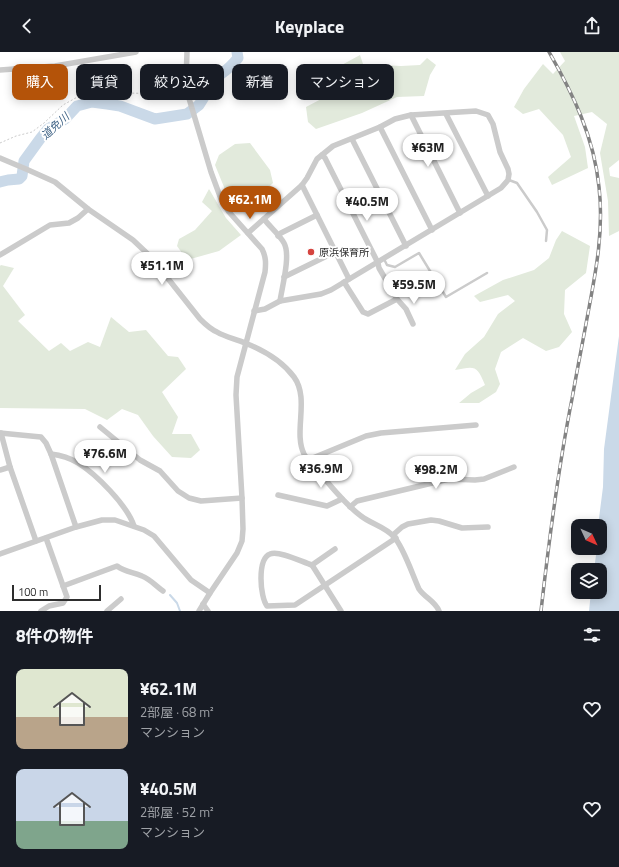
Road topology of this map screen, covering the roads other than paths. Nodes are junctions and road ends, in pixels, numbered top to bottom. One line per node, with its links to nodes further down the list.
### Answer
1 (136, 52): 3 (street)
2 (187, 52): 18 (street)
3 (0, 70)
4 (446, 114): 5 (street); 10 (street); 12 (street)
5 (412, 115): 6 (street); 14 (street)
6 (380, 127): 7 (street); 17 (street)
7 (352, 139): 8 (street); 21 (street)
8 (322, 155): 11 (street); 25 (street)
9 (0, 158): 13 (street)
10 (508, 180): 12 (street); 20 (lane)
11 (302, 185): 15 (street); 16 (street)
12 (488, 196): 14 (street)
13 (88, 209): 23 (street); 33 (street)
14 (460, 213): 17 (street)
15 (317, 215): 19 (street); 22 (street)
16 (264, 219): 18 (street); 19 (street)
17 (432, 230): 21 (street)
18 (248, 233): 31 (street)
19 (278, 236): 27 (street)
20 (546, 241)
21 (406, 246): 24 (street)
22 (336, 252): 27 (street); 28 (street)
23 (0, 255)
24 (384, 259): 25 (street); 26 (lane)
25 (378, 263): 28 (street); 29 (street)
26 (487, 273)
27 (284, 277): 30 (street)
28 (347, 281): 29 (street); 30 (street)
29 (397, 299): 32 (street)
30 (280, 301): 31 (street)
31 (254, 310): 33 (street)
32 (413, 324)
33 (245, 343): 38 (street); 43 (street)
34 (476, 425): 38 (street)
35 (100, 427): 43 (street)
36 (1, 433): 37 (street); 39 (street)
37 (51, 454): 46 (street); 47 (street)
38 (308, 460): 44 (street)
39 (10, 467): 41 (street); 51 (street)
40 (514, 467): 45 (street)
41 (0, 470)
42 (278, 495): 44 (street)
43 (242, 498): 58 (street)
44 (342, 499): 45 (street)
45 (350, 507): 49 (street)
46 (76, 526): 47 (street); 50 (street)
47 (134, 526): 58 (street)
48 (488, 527): 49 (street)
49 (394, 537): 56 (street); 66 (street)
50 (46, 538): 51 (street); 55 (street)
51 (36, 541): 53 (street)
52 (335, 549): 54 (street)
53 (0, 554)
54 (312, 565): 56 (street); 56 (street)
55 (63, 586): 57 (street); 61 (street)
56 (325, 586): 65 (street)
57 (163, 591)
58 (210, 593): 60 (street)
59 (121, 599): 62 (street)
60 (203, 604): 63 (street); 64 (street)
61 (40, 611)
62 (107, 611)
63 (199, 611)
64 (208, 611)
65 (341, 611)
66 (440, 611)

